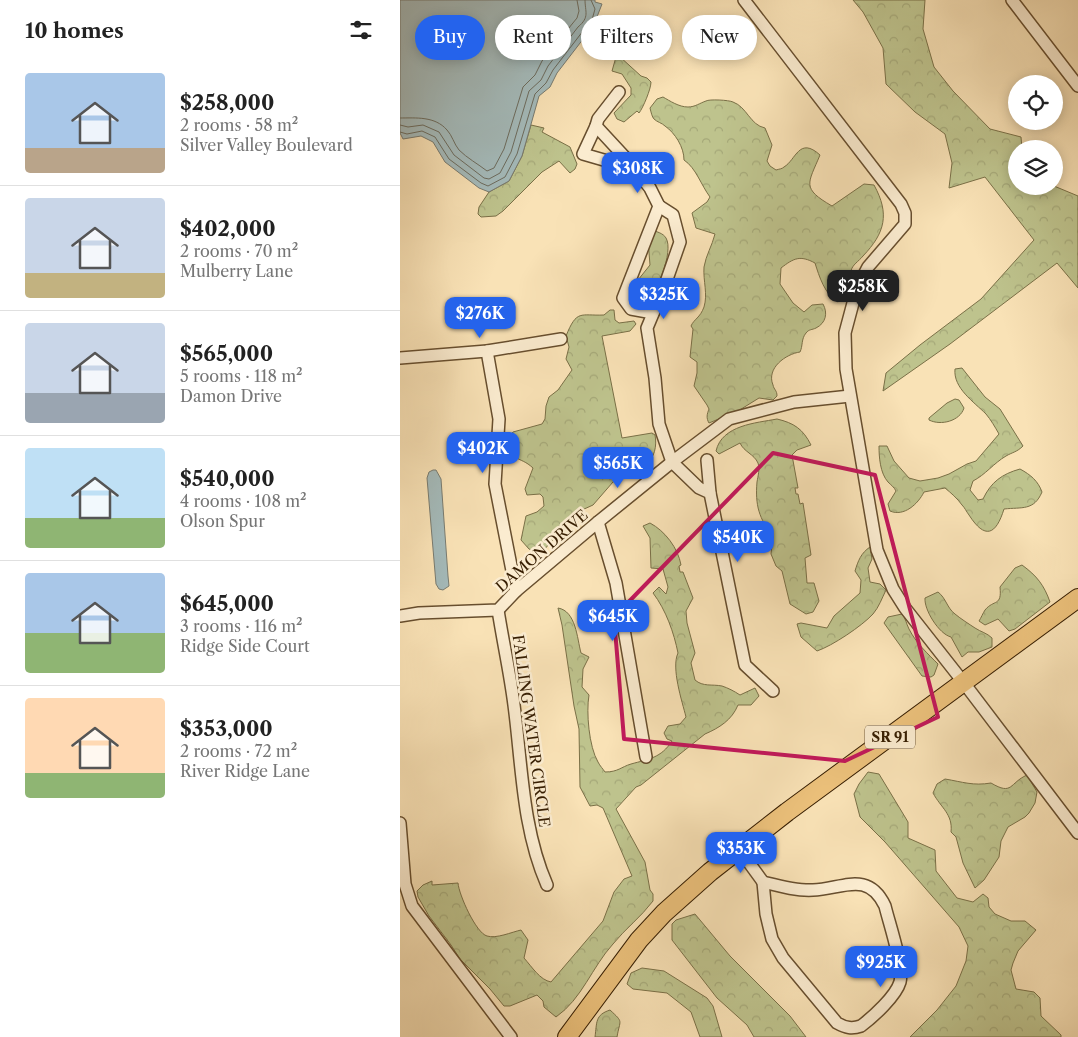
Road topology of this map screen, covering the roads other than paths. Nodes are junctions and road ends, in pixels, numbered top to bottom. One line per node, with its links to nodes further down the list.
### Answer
1 (744, 0): 12 (street)
2 (1012, 0): 3 (street)
3 (1078, 86)
4 (619, 92): 5 (street)
5 (596, 126): 6 (street); 6 (street)
6 (635, 169): 7 (street)
7 (659, 206): 8 (street); 8 (street)
8 (653, 313): 14 (street)
9 (561, 339): 10 (street)
10 (487, 352): 11 (street); 17 (street)
11 (400, 358)
12 (850, 396): 14 (street, DAMON DRIVE); 21 (street)
13 (707, 460): 15 (street)
14 (672, 462): 15 (street); 16 (street, DAMON DRIVE)
15 (710, 493): 22 (street)
16 (598, 522): 17 (street, DAMON DRIVE); 23 (street)
17 (516, 591): 19 (street, DAMON DRIVE)
18 (1078, 598): 21 (main road, SR 91)
19 (498, 610): 20 (street, DAMON DRIVE); 28 (street, FALLING WATER CIRCLE)
20 (400, 616)
21 (964, 682): 25 (street); 26 (main road, SR 91)
22 (773, 691)
23 (646, 757)
24 (400, 823): 29 (street)
25 (1078, 833)
26 (739, 849): 27 (street); 30 (main road, SR 91)
27 (763, 882): 27 (street)
28 (547, 885)
29 (511, 1037)
30 (568, 1037)

